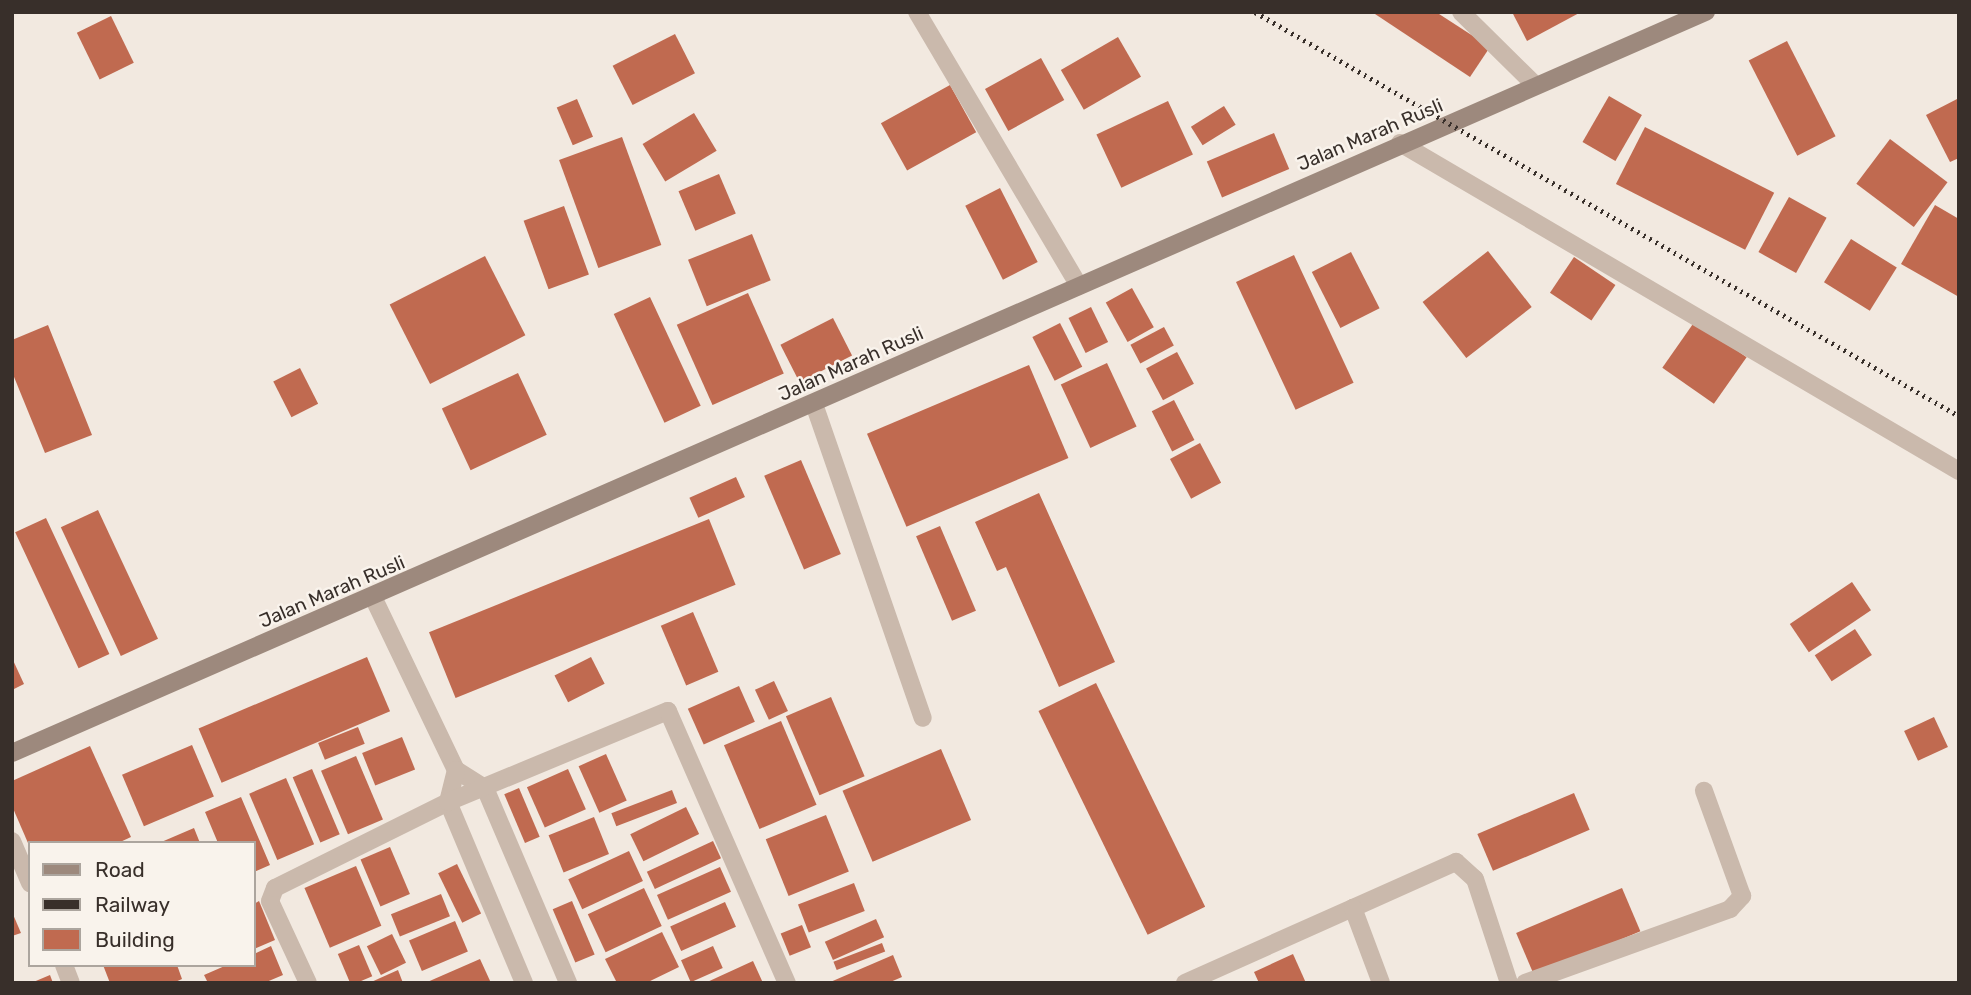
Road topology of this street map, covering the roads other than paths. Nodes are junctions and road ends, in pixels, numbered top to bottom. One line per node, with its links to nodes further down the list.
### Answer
1 (917, 12): 6 (street)
2 (1461, 12): 4 (street)
3 (1706, 12): 4 (main road, Jalan Marah Rusli)
4 (1535, 85): 5 (main road, Jalan Marah Rusli)
5 (1400, 143): 6 (main road, Jalan Marah Rusli); 8 (street)
6 (1079, 286): 7 (main road, Jalan Marah Rusli)
7 (814, 404): 9 (main road, Jalan Marah Rusli); 10 (street)
8 (1959, 471)
9 (373, 597): 11 (main road, Jalan Marah Rusli); 12 (street)
10 (923, 718)
11 (12, 753)
12 (456, 770): 13 (street); 15 (street)
13 (485, 788): 15 (street); 21 (street); 22 (street)
14 (1704, 791): 26 (street)
15 (448, 802): 19 (street); 20 (street)
16 (12, 841): 17 (street)
17 (28, 878)
18 (1353, 908): 23 (street); 24 (street); 25 (street)
19 (308, 983)
20 (524, 983)
21 (568, 983)
22 (788, 983)
23 (1185, 983)
24 (1381, 983)
25 (1508, 983)
26 (1525, 983)

